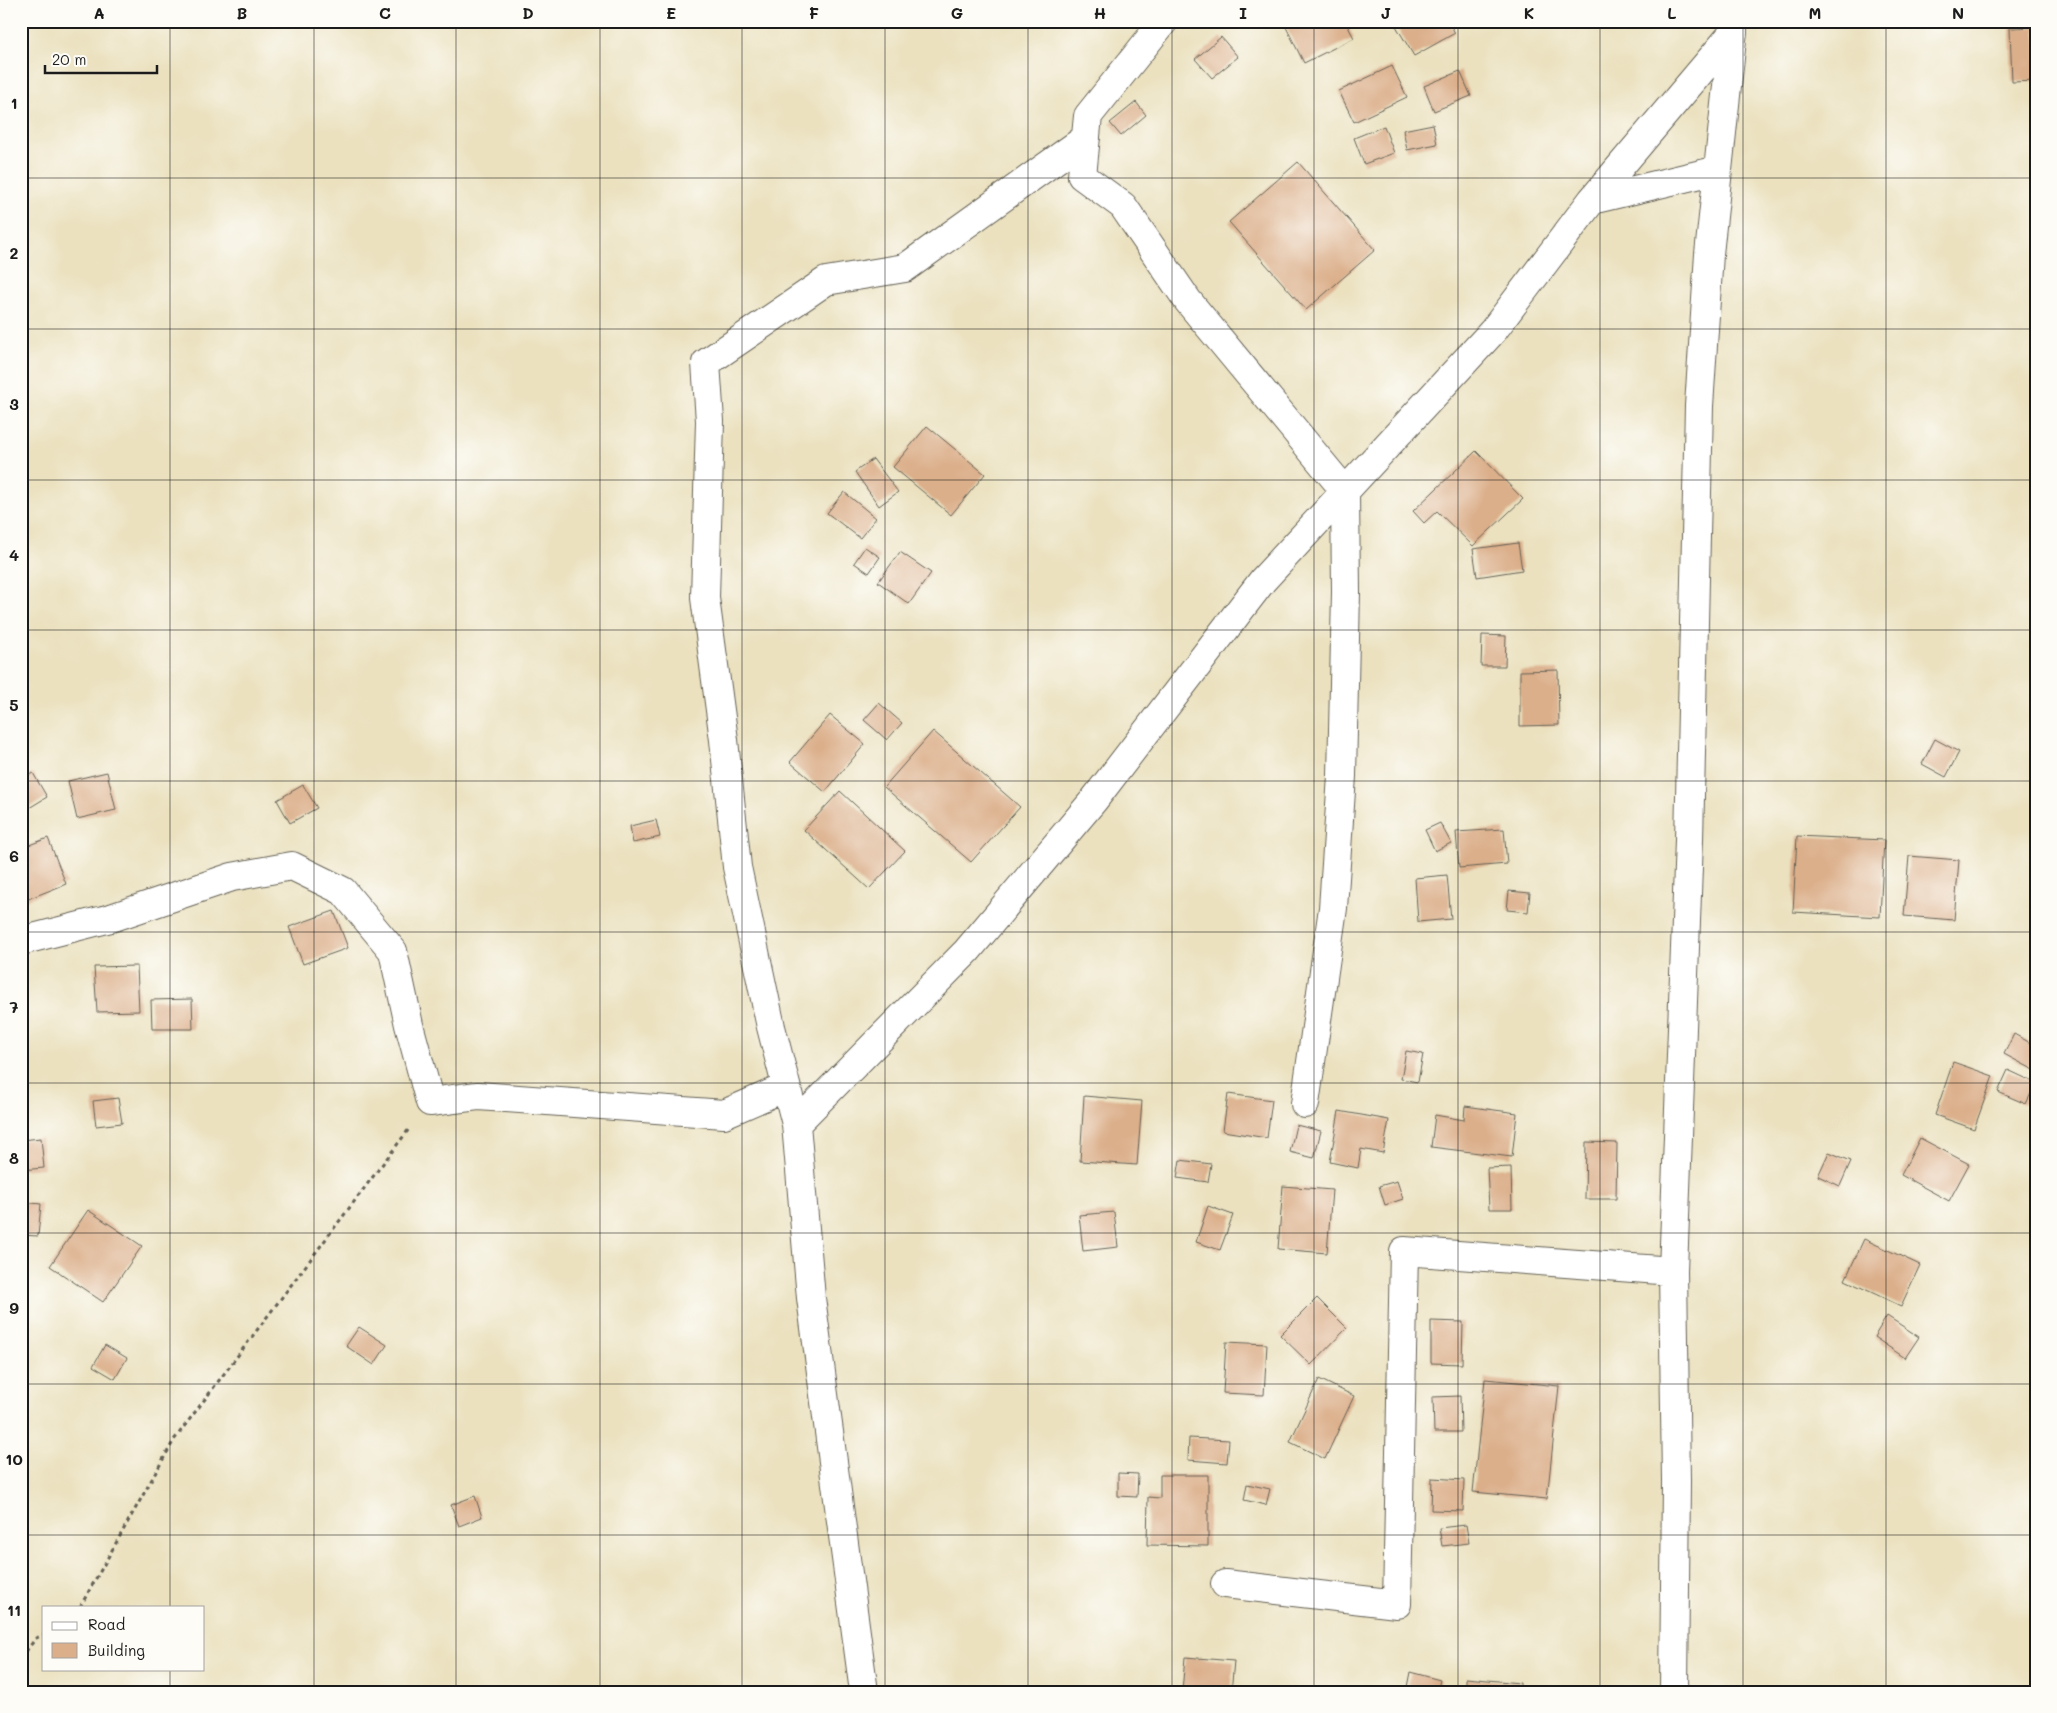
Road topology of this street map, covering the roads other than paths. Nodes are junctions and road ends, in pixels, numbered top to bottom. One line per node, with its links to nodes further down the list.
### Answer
1 (1164, 21): 3 (street)
2 (1733, 27): 4 (street); 5 (street)
3 (1086, 138): 6 (street); 8 (street)
4 (1718, 170): 5 (street); 11 (street)
5 (1592, 200): 6 (street)
6 (1345, 491): 9 (street); 10 (street)
7 (21, 941): 8 (street)
8 (786, 1087): 10 (street)
9 (1304, 1104)
10 (796, 1124): 13 (street)
11 (1673, 1271): 12 (street); 14 (street)
12 (1225, 1584)
13 (864, 1692)
14 (1674, 1692)

